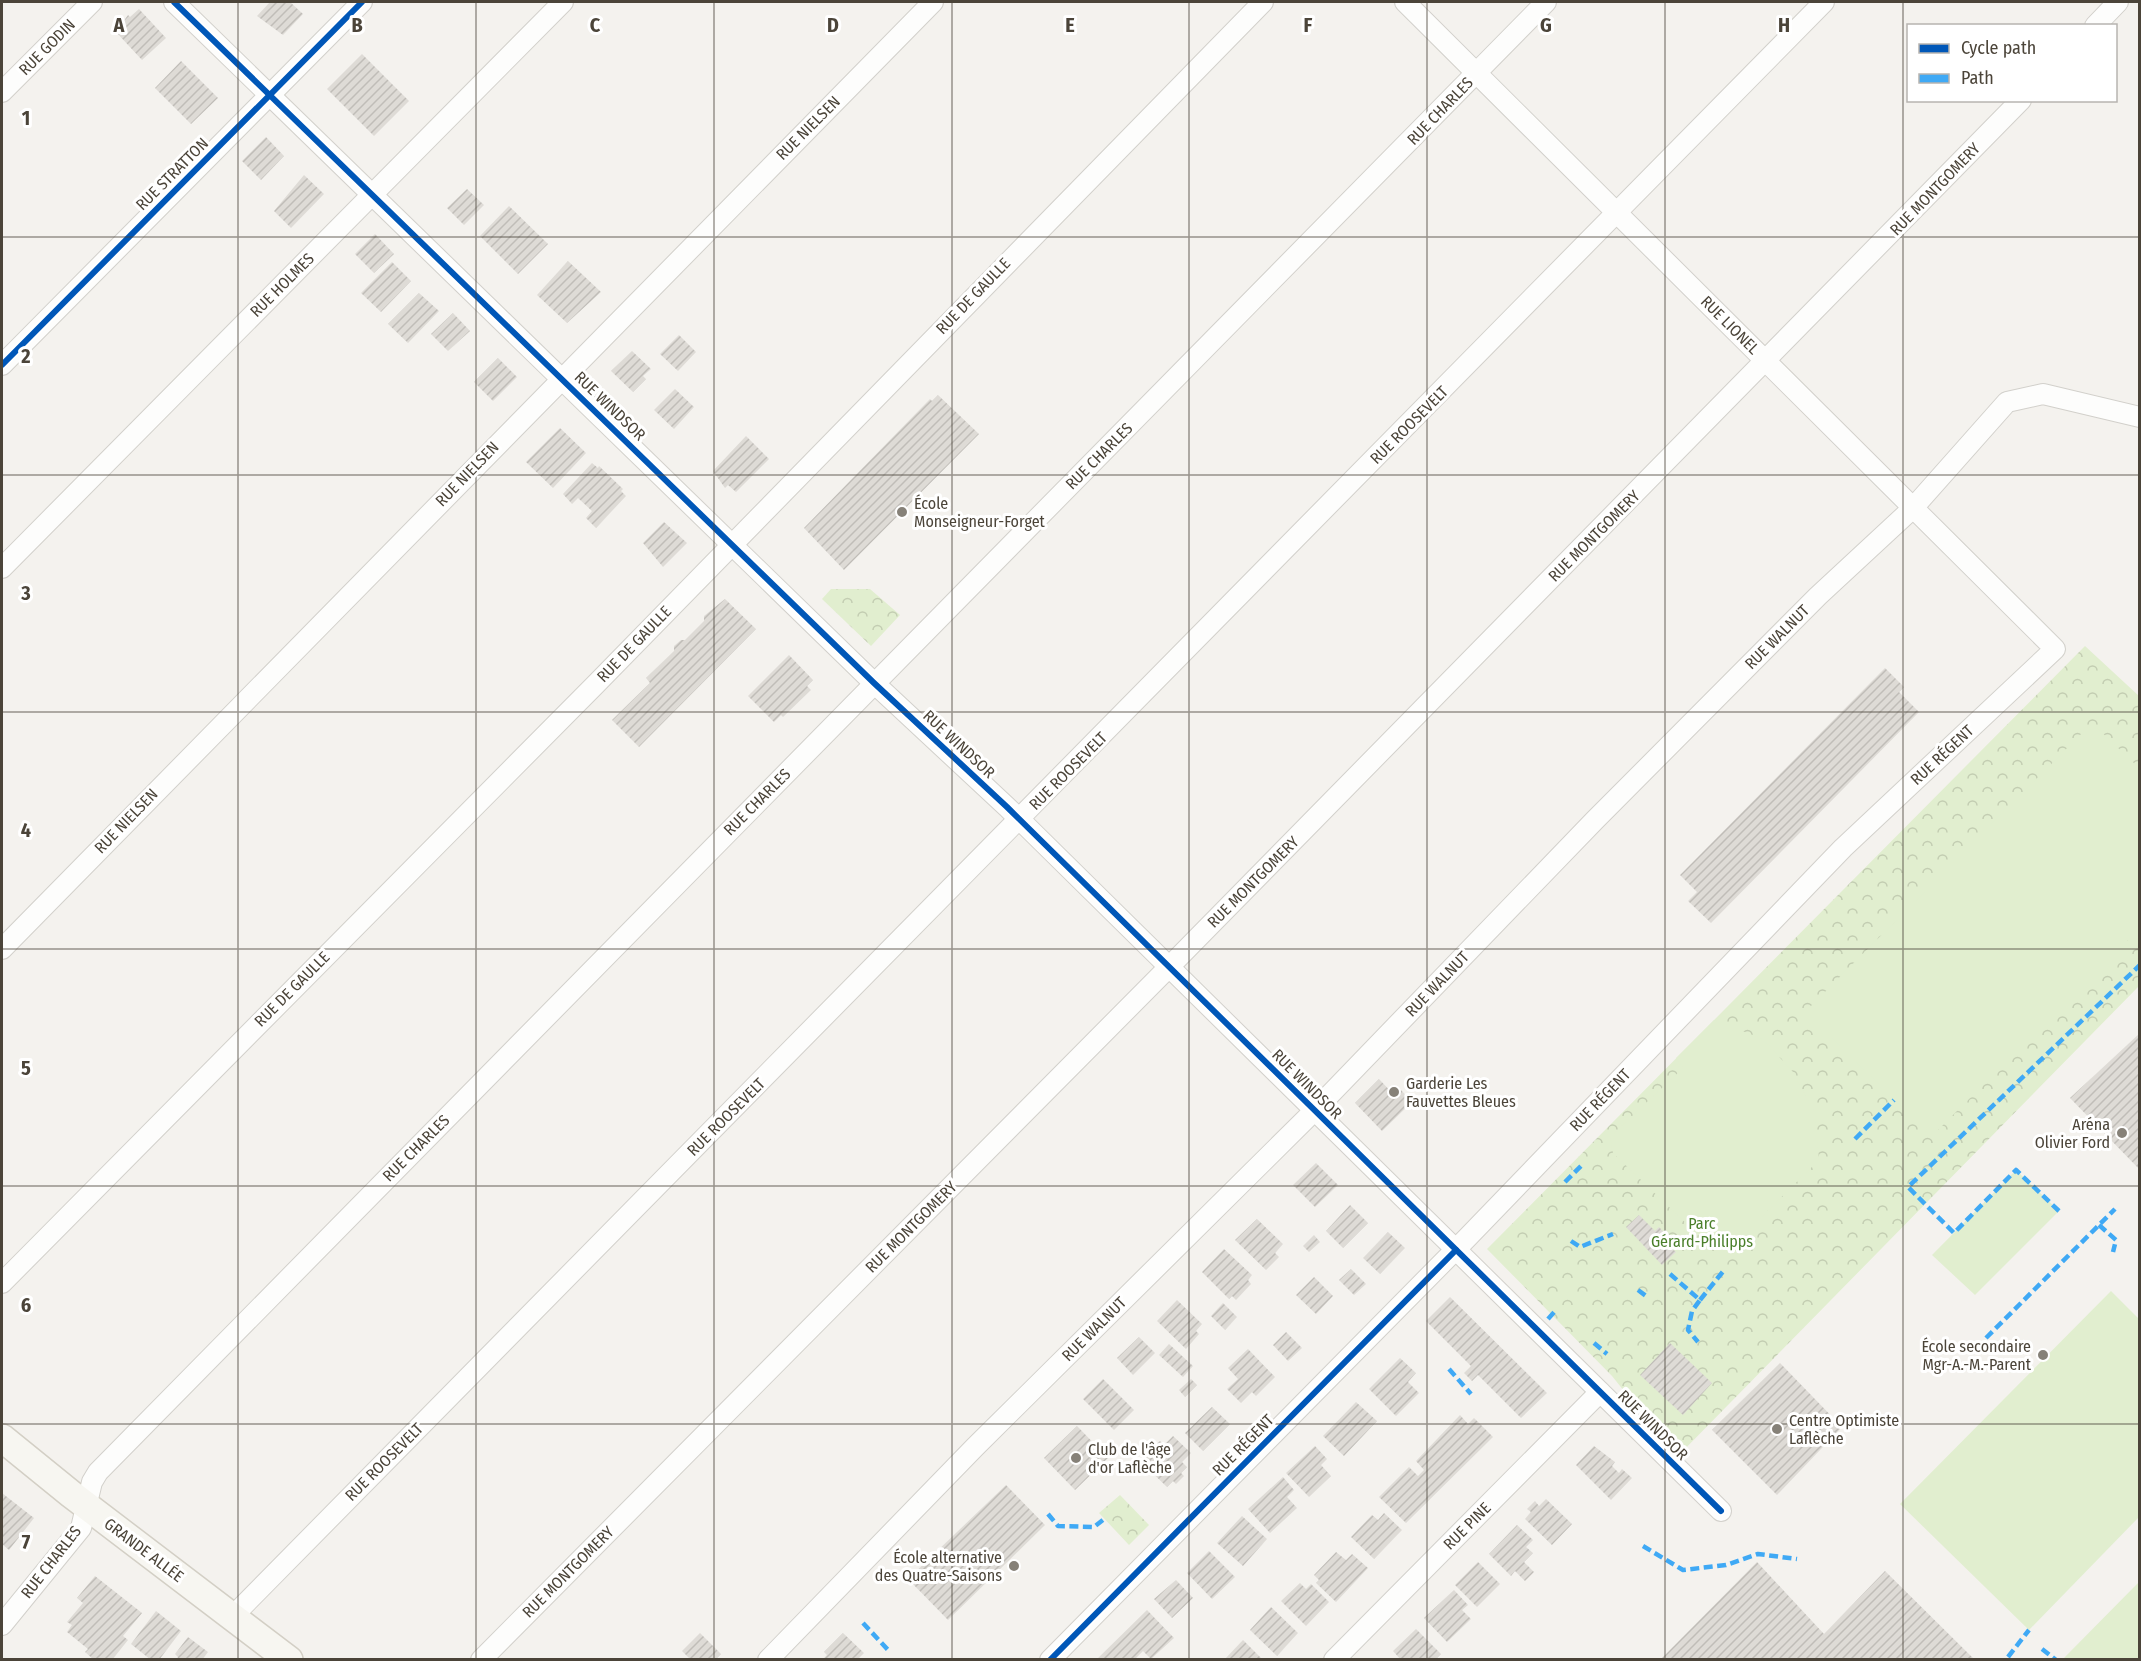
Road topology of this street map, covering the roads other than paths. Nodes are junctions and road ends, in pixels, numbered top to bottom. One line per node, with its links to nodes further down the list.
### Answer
1 (92, 2): 13 (street, RUE GODIN)
2 (174, 2): 14 (street, RUE WINDSOR)
3 (362, 2): 14 (street, RUE STRATTON)
4 (563, 2): 16 (street, RUE HOLMES)
5 (933, 2): 20 (street, RUE NIELSEN)
6 (1263, 2): 23 (street, RUE DE GAULLE)
7 (1405, 2): 12 (street, RUE LIONEL)
8 (1546, 2): 12 (street, RUE CHARLES)
9 (1824, 2): 17 (street, RUE ROOSEVELT)
10 (2118, 2): 11 (street)
11 (2097, 24)
12 (1477, 73): 17 (street, RUE LIONEL); 26 (street, RUE CHARLES)
13 (2, 92)
14 (270, 94): 16 (street, RUE WINDSOR); 19 (street, RUE STRATTON)
15 (2019, 102): 18 (street, RUE MONTGOMERY)
16 (371, 195): 20 (street, RUE WINDSOR); 24 (street, RUE HOLMES)
17 (1618, 213): 18 (street, RUE LIONEL); 27 (street, RUE ROOSEVELT)
18 (1766, 362): 22 (street, RUE LIONEL); 29 (street, RUE MONTGOMERY)
19 (2, 365)
20 (562, 377): 23 (street, RUE WINDSOR); 28 (street, RUE NIELSEN)
21 (2139, 417): 22 (street, RUE WALNUT)
22 (1913, 508): 25 (street, RUE LIONEL); 30 (street, RUE WALNUT)
23 (731, 543): 26 (street, RUE WINDSOR); 32 (street, RUE DE GAULLE)
24 (2, 568)
25 (2055, 649): 31 (street, RUE RÉGENT)
26 (874, 683): 27 (street, RUE WINDSOR); 35 (street, RUE CHARLES)
27 (1020, 820): 29 (street, RUE WINDSOR); 37 (street, RUE ROOSEVELT)
28 (2, 949)
29 (1170, 967): 30 (street, RUE WINDSOR); 40 (street, RUE MONTGOMERY)
30 (1315, 1110): 31 (street, RUE WINDSOR); 41 (street, RUE WALNUT)
31 (1456, 1250): 33 (street, RUE WINDSOR); 42 (street, RUE RÉGENT)
32 (2, 1283)
33 (1600, 1392): 36 (street, RUE WINDSOR); 43 (street, RUE PINE)
34 (2, 1438): 35 (main road, GRANDE ALLÉE)
35 (86, 1506): 37 (main road, GRANDE ALLÉE); 38 (street, RUE CHARLES)
36 (1721, 1511)
37 (233, 1616): 39 (main road, GRANDE ALLÉE)
38 (2, 1625)
39 (289, 1659)
40 (481, 1659)
41 (768, 1659)
42 (1050, 1659)
43 (1334, 1659)

